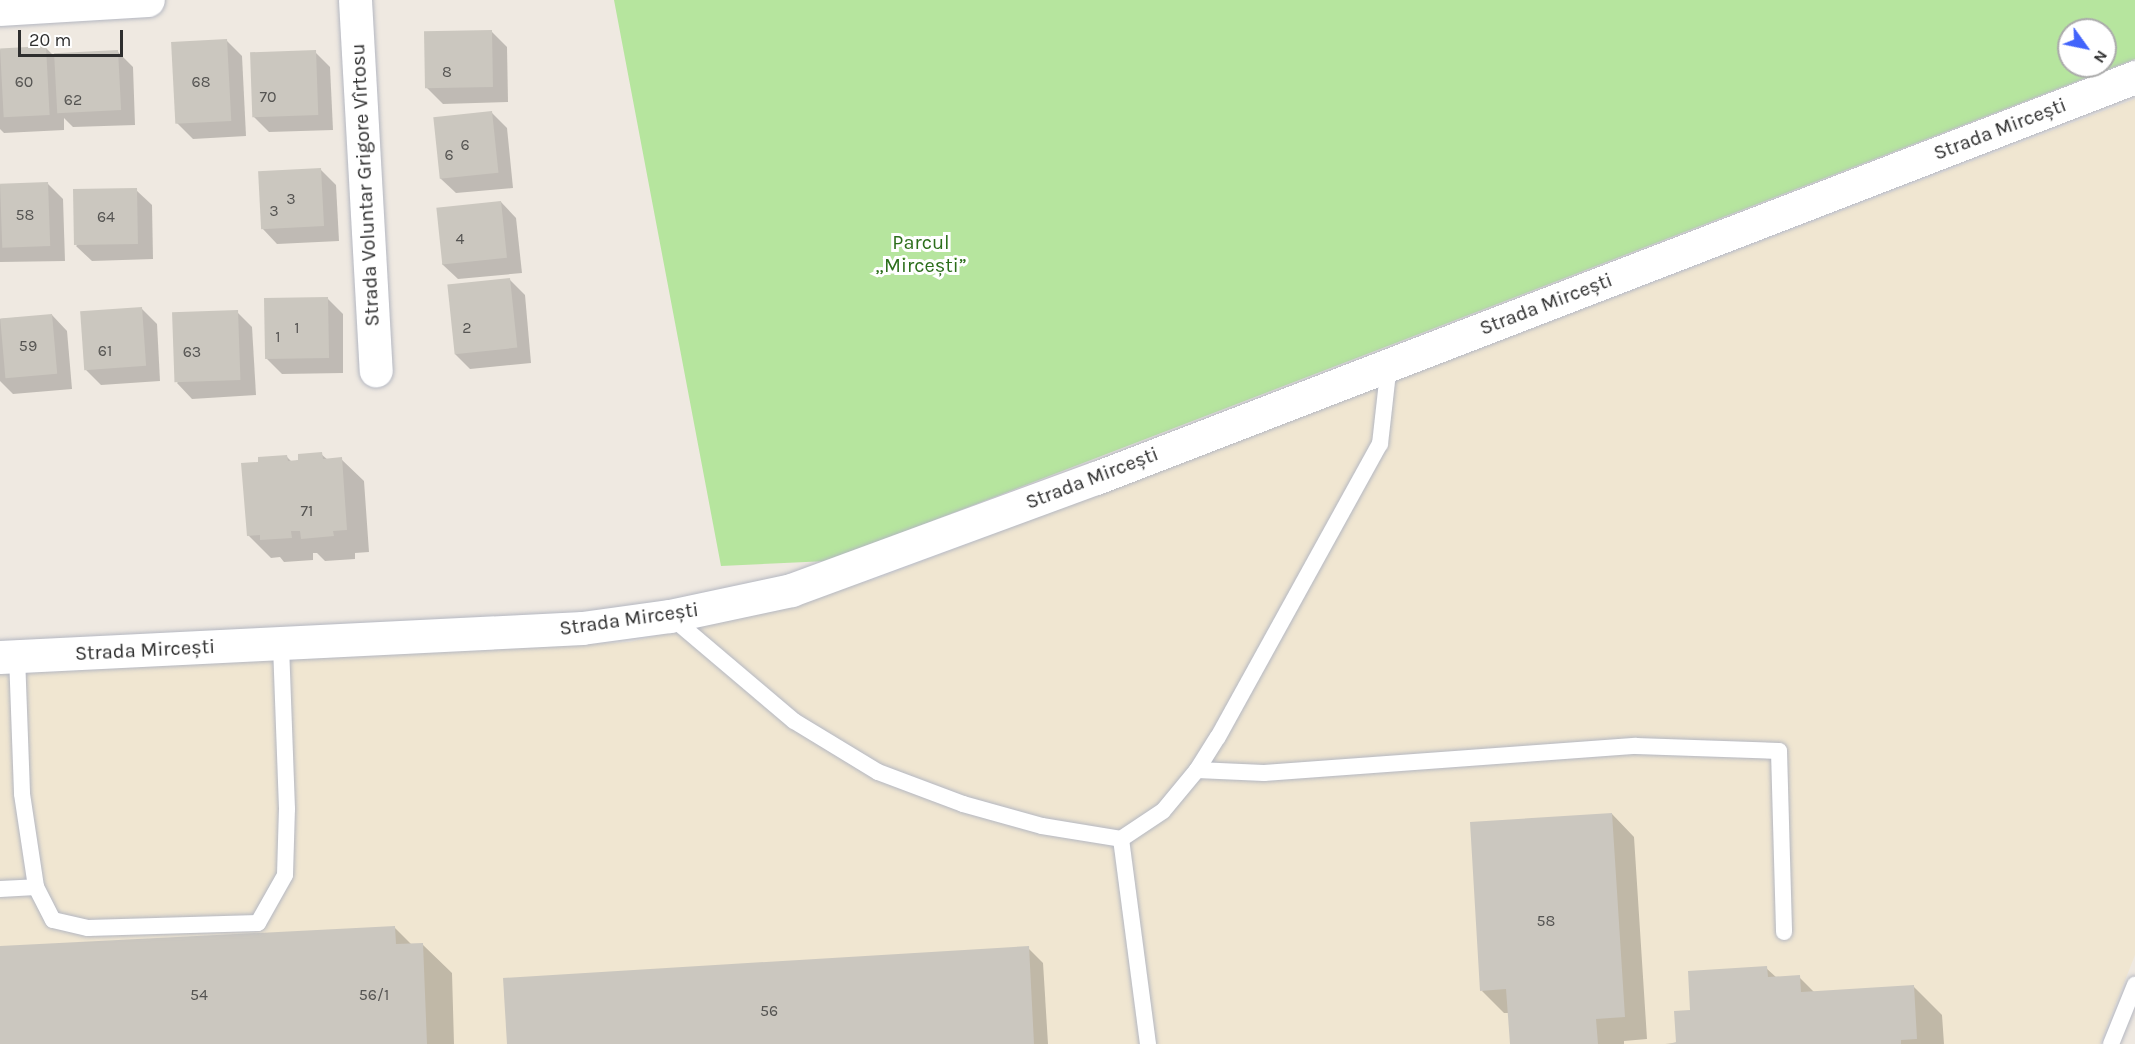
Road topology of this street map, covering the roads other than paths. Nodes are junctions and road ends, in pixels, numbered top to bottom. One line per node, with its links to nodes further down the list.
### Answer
1 (148, 0): 3 (main road)
2 (355, 0): 6 (main road, Strada Voluntar Grigore Vîrtosu)
3 (0, 9)
4 (2135, 78): 5 (main road, Strada Mircești)
5 (1389, 364): 7 (main road, Strada Mircești); 10 (lane)
6 (376, 370)
7 (670, 616): 8 (main road, Strada Mircești); 11 (lane)
8 (281, 643): 9 (main road, Strada Mircești); 12 (lane)
9 (9, 657): 12 (lane)
10 (1197, 770): 11 (lane); 14 (lane)
11 (1121, 839): 16 (lane)
12 (36, 887): 13 (lane)
13 (0, 889)
14 (1784, 932)
15 (2135, 985): 17 (lane)
16 (1148, 1044)
17 (2111, 1044)

